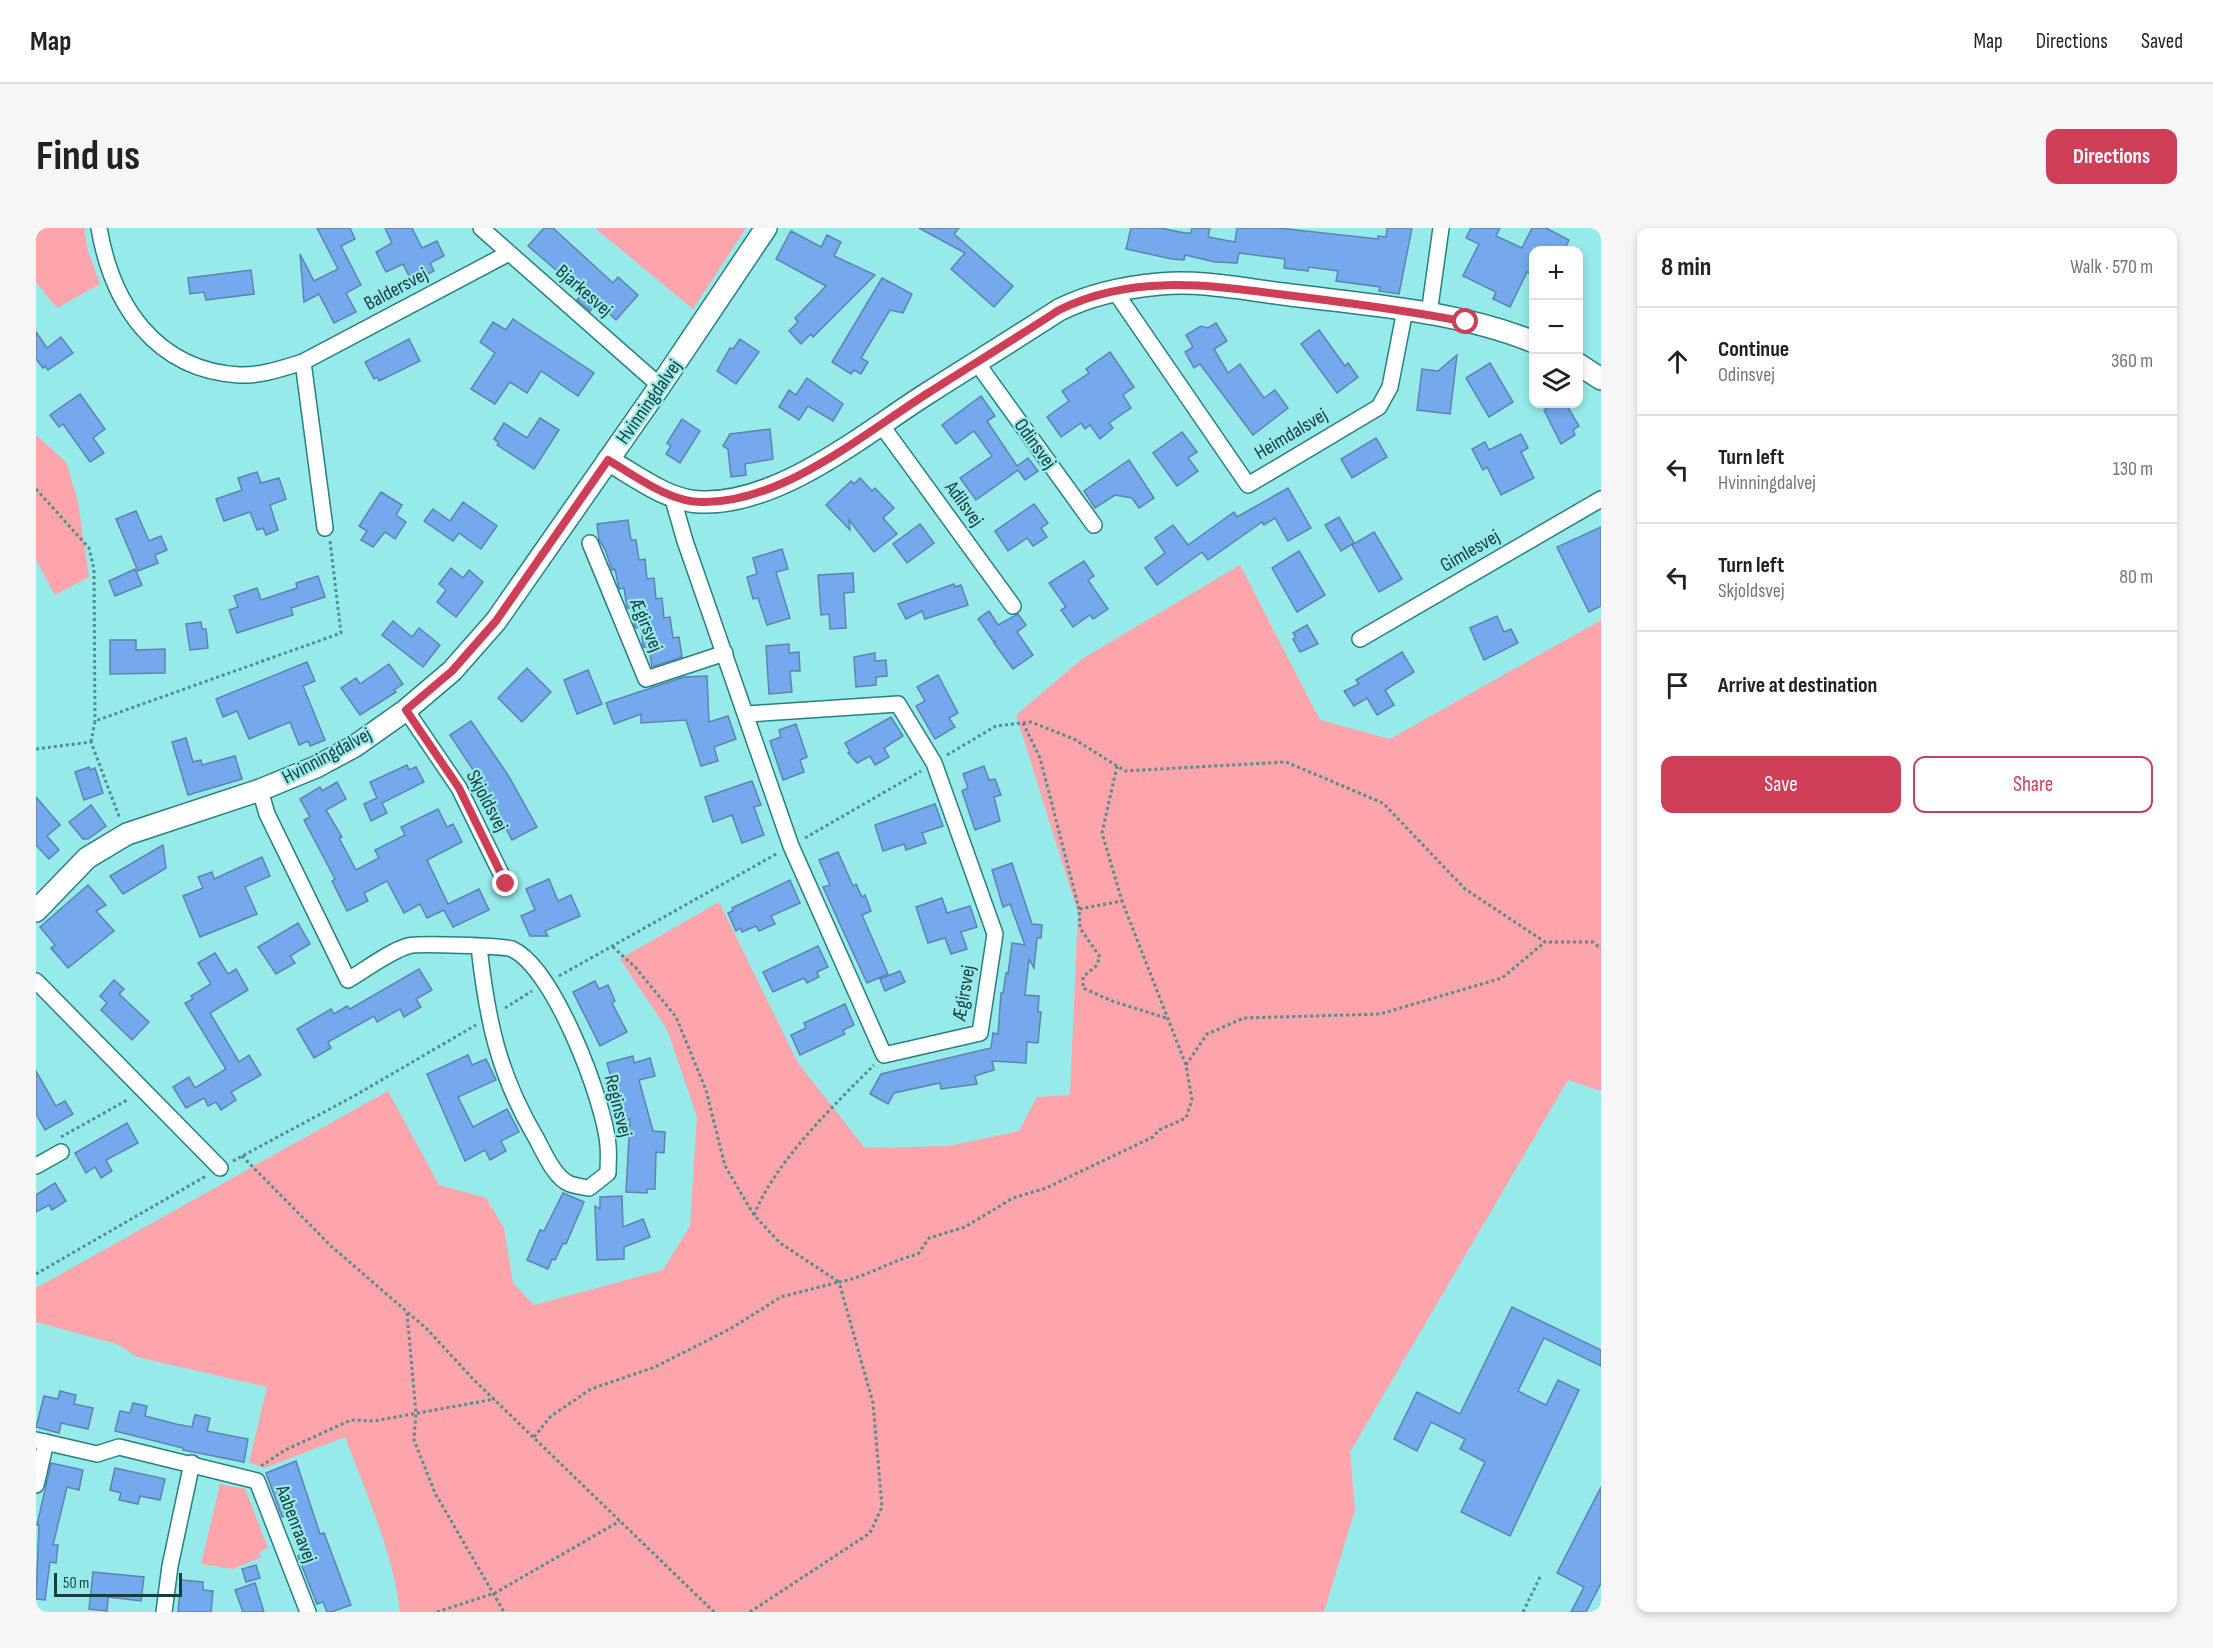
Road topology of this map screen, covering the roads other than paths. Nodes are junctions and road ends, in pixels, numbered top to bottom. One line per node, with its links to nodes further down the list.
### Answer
1 (99, 228): 10 (street, Baldersvej)
2 (481, 228): 5 (street, Bjarkesvej)
3 (766, 228): 14 (street, Hvinningdalvej)
4 (1441, 228): 8 (street)
5 (509, 253): 10 (street, Baldersvej); 14 (street, Bjarkesvej)
6 (1114, 291): 7 (street); 7 (street, Heimdalsvej); 11 (street)
7 (1405, 310): 8 (street)
8 (1429, 314): 9 (street)
9 (1529, 340)
10 (303, 362): 20 (street)
11 (977, 363): 15 (street); 19 (street, Odinsvej)
12 (1583, 367): 13 (street)
13 (1601, 379)
14 (660, 386): 16 (street, Hvinningdalvej)
15 (882, 426): 17 (street); 22 (street, Adilsvej)
16 (608, 460): 17 (street); 25 (street, Hvinningdalvej)
17 (672, 496): 24 (street)
18 (1601, 499): 23 (street, Gimlesvej)
19 (1094, 525)
20 (325, 528)
21 (590, 543): 24 (street, Ægirsvej)
22 (1013, 606)
23 (1360, 639)
24 (725, 654): 26 (street)
25 (406, 710): 27 (street, Hvinningdalvej); 28 (street, Skjoldsvej)
26 (747, 714): 26 (street, Ægirsvej)
27 (260, 789): 29 (street, Hvinningdalvej); 30 (street, Reginsvej)
28 (506, 884)
29 (36, 910)
30 (479, 947): 30 (street, Reginsvej)
31 (36, 981): 34 (street)
32 (61, 1152): 33 (street)
33 (36, 1166)
34 (220, 1168)
35 (41, 1441): 36 (street, Aabenraavej); 37 (street, Aabenraavej)
36 (192, 1463): 38 (street); 39 (street, Aabenraavej)
37 (36, 1485)
38 (164, 1612)
39 (308, 1612)

